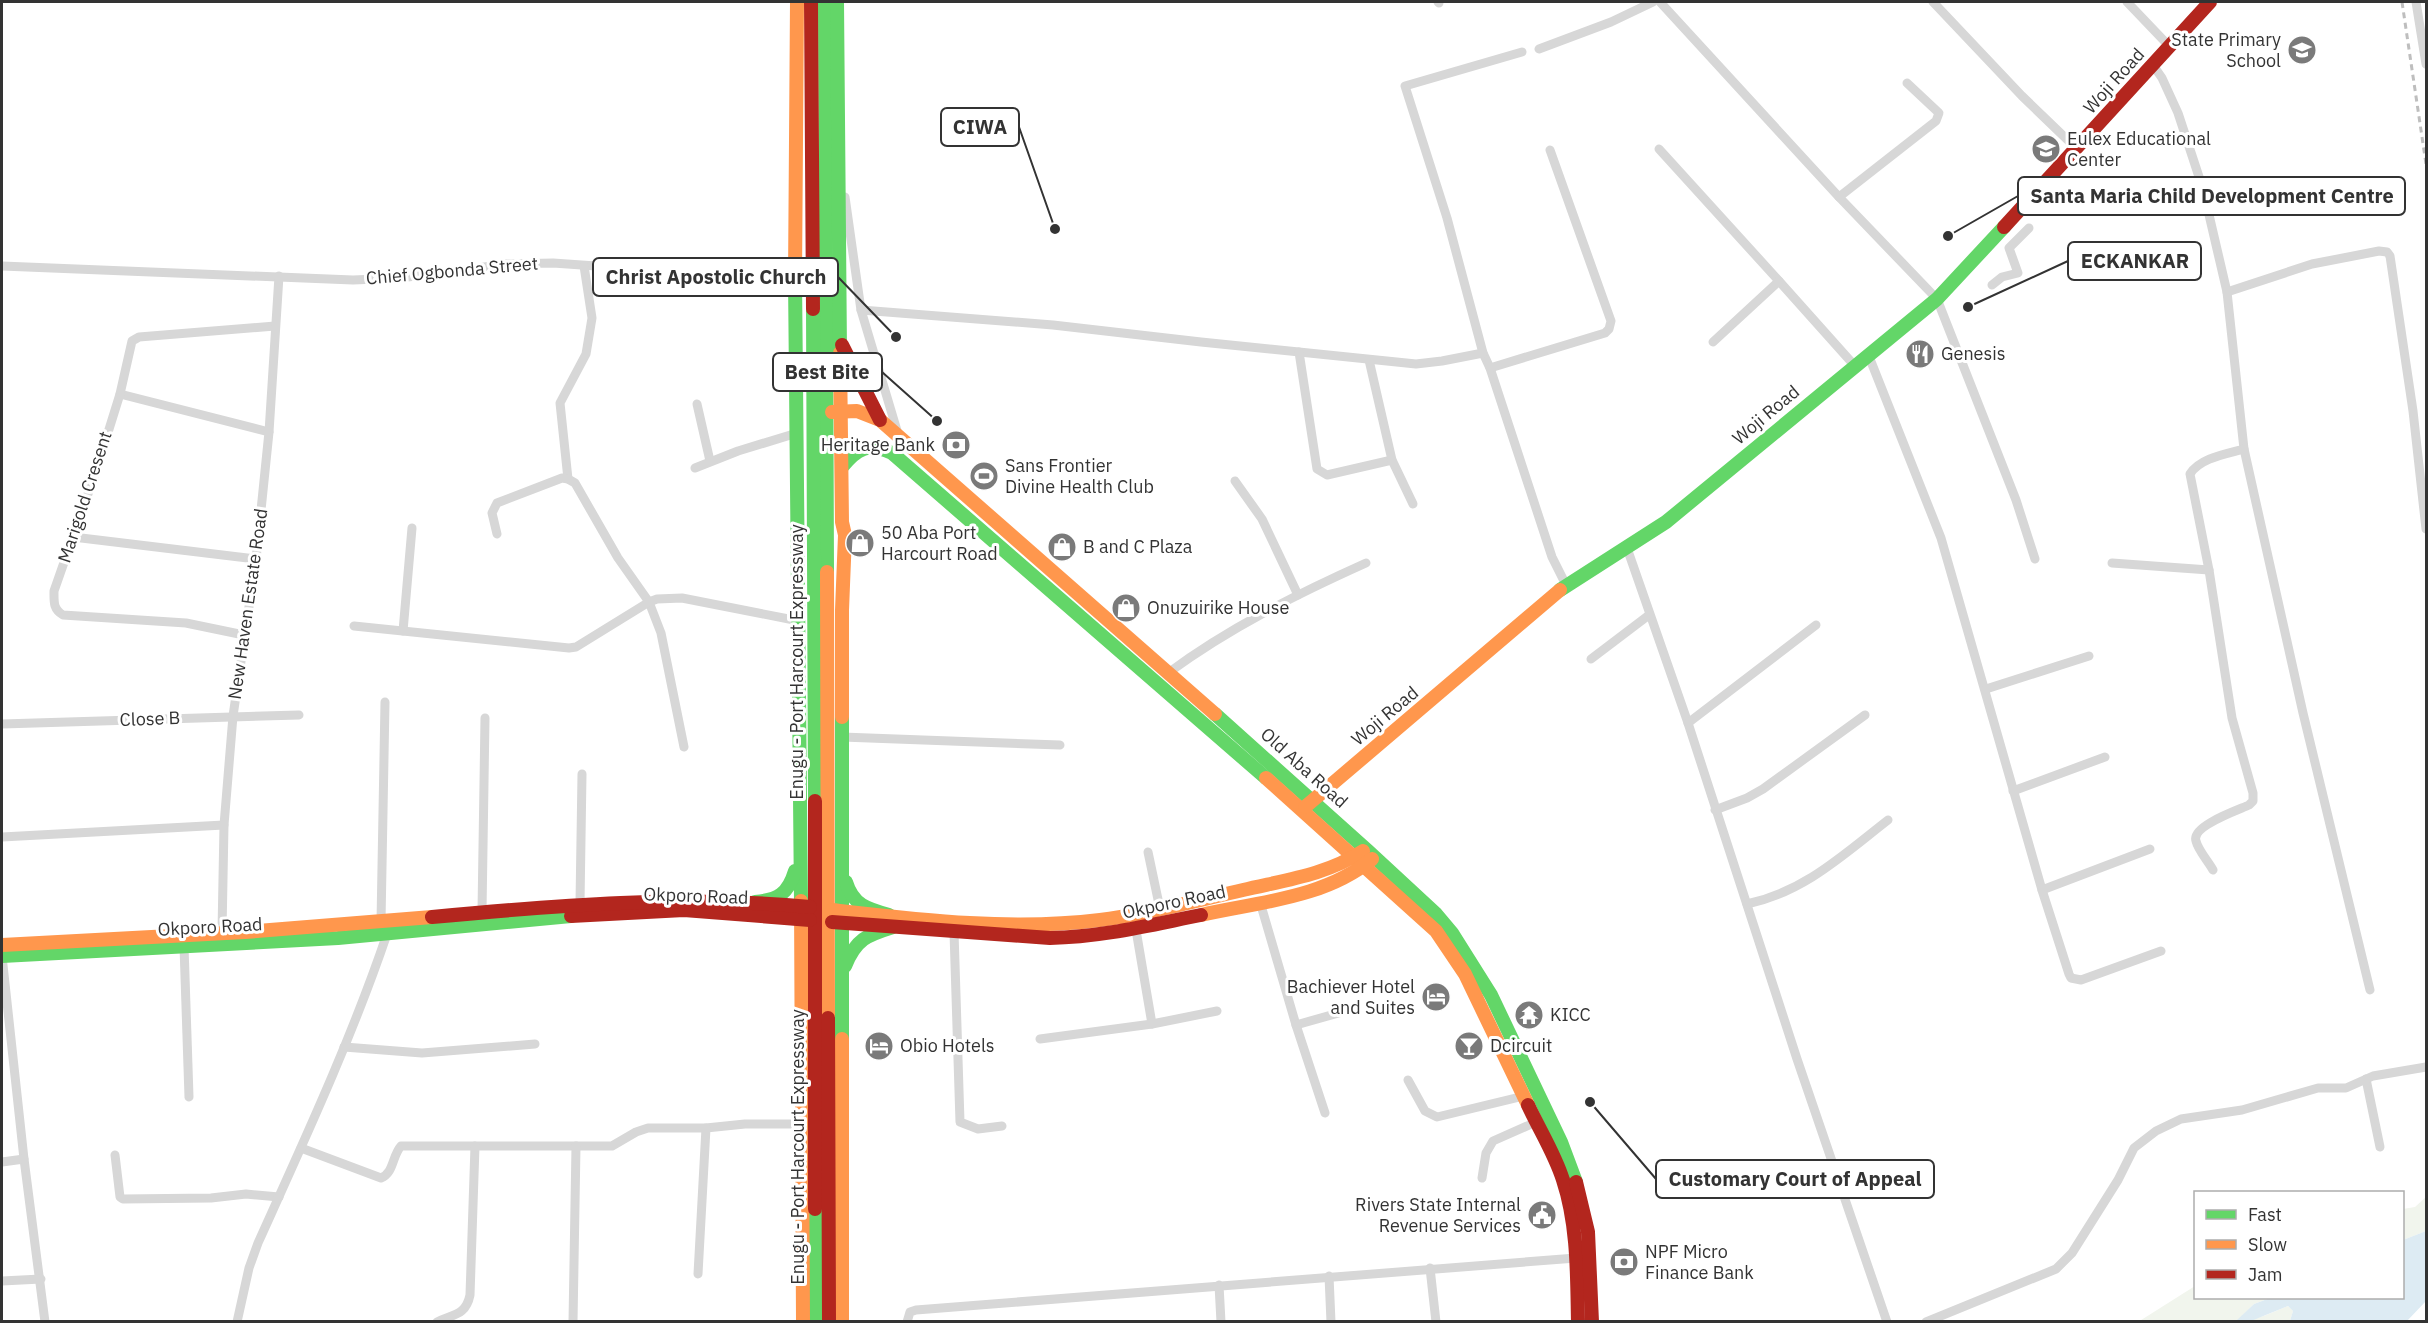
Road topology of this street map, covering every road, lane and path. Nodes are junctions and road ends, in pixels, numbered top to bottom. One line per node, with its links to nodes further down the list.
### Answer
1 (797, 2): 28 (main road)
2 (811, 2): 12 (main road, Enugu - Port Harcourt Expressway)
3 (825, 2): 12 (main road, Enugu - Port Harcourt Expressway)
4 (837, 2): 22 (main road)
5 (1653, 2): 14 (street)
6 (1674, 2): 11 (street)
7 (1933, 2): 20 (street)
8 (2127, 2): 13 (street)
9 (2210, 2): 13 (main road, Woji Road)
10 (2416, 2): 16 (street)
11 (1662, 4): 23 (street)
12 (818, 46): 130 (main road, Enugu - Port Harcourt Expressway)
13 (2170, 47): 17 (main road, Woji Road)
14 (1539, 49)
15 (1522, 52): 38 (street)
16 (2427, 64)
17 (2153, 65): 20 (main road, Woji Road); 31 (street)
18 (1907, 83): 23 (street)
19 (1659, 149): 29 (street)
20 (2077, 149): 32 (main road, Woji Road)
21 (1550, 150): 42 (street)
22 (839, 193): 33 (street); 36 (main road)
23 (1839, 197): 32 (street)
24 (2029, 228): 30 (street)
25 (2, 266): 27 (street, Chief Ogbonda Street)
26 (584, 266): 27 (street, Chief Ogbonda Street); 28 (street, Chief Ogbonda Street); 55 (street)
27 (279, 276): 34 (street, New Haven Estate Road)
28 (795, 280): 48 (main road)
29 (1779, 281): 35 (street); 41 (street)
30 (1992, 285)
31 (2227, 292): 50 (street); 60 (street)
32 (1937, 299): 39 (main road, Woji Road); 66 (street)
33 (861, 310): 37 (street); 49 (street)
34 (275, 326): 43 (street, Marigold Cresent); 47 (street, New Haven Estate Road)
35 (1713, 342)
36 (841, 343): 45 (main road); 46 (main road)
37 (1299, 352): 40 (street); 51 (street)
38 (1483, 353): 40 (street); 42 (street)
39 (1868, 354): 41 (main road, Woji Road); 82 (street)
40 (1368, 360): 51 (street)
41 (1854, 365): 63 (main road, Woji Road)
42 (1490, 368): 70 (street)
43 (120, 394): 47 (street); 62 (street, Marigold Cresent)
44 (697, 404): 52 (street)
45 (843, 410): 46 (main road, Old Aba Road); 48 (main road, Old Aba Road); 53 (main road)
46 (880, 420): 49 (main road, Old Aba Road)
47 (269, 432): 65 (street, New Haven Estate Road)
48 (797, 433): 52 (street); 64 (main road)
49 (898, 436): 81 (main road, Old Aba Road)
50 (2244, 449): 69 (street); 127 (street)
51 (1392, 460): 57 (street)
52 (710, 461): 54 (street)
53 (842, 467): 58 (main road); 97 (main road, Old Aba Road)
54 (695, 468)
55 (568, 478): 61 (street); 72 (street)
56 (1234, 481): 71 (street)
57 (1413, 504)
58 (842, 522): 64 (main road); 90 (main road)
59 (412, 528): 77 (street)
60 (2427, 530)
61 (497, 534)
62 (73, 537): 65 (street); 78 (street, Marigold Cresent)
63 (1627, 548): 70 (main road, Woji Road); 73 (street)
64 (798, 551): 74 (main road)
65 (256, 558): 78 (street, New Haven Estate Road)
66 (2035, 558)
67 (1366, 563): 71 (street)
68 (2112, 563): 69 (street)
69 (2209, 570): 107 (street)
70 (1566, 585): 96 (main road, Woji Road)
71 (1298, 595): 81 (street)
72 (649, 602): 74 (street); 77 (street); 92 (street)
73 (1649, 615): 80 (street); 88 (street)
74 (799, 621): 102 (main road)
75 (1816, 625): 88 (street)
76 (354, 626): 77 (street)
77 (404, 631)
78 (244, 635): 86 (street, New Haven Estate Road)
79 (2089, 656): 82 (street)
80 (1591, 659)
81 (1168, 673): 96 (main road, Old Aba Road)
82 (1986, 689): 95 (street)
83 (385, 702): 118 (street)
84 (299, 715): 86 (street, Close B)
85 (1865, 715): 98 (street)
86 (233, 716): 89 (street, Close B); 100 (street, New Haven Estate Road)
87 (485, 718): 114 (street)
88 (1688, 723): 98 (street)
89 (2, 724)
90 (842, 737): 91 (street); 106 (main road)
91 (1060, 745)
92 (684, 747)
93 (2105, 757): 95 (street)
94 (582, 774): 111 (street)
95 (2013, 791): 108 (street)
96 (1314, 799): 97 (main road, Woji Road); 105 (main road, Old Aba Road)
97 (1303, 810): 105 (main road, Old Aba Road)
98 (1715, 810): 112 (street)
99 (1888, 820): 112 (street)
100 (224, 825): 101 (street); 120 (street, New Haven Estate Road)
101 (2, 837)
102 (801, 838): 109 (main road); 115 (main road)
103 (2150, 849): 108 (street)
104 (1148, 852): 113 (street)
105 (1366, 857): 110 (main road, Okporo Road); 113 (main road, Okporo Road); 140 (main road, Old Aba Road); 176 (main road, Old Aba Road)
106 (842, 858): 116 (main road); 117 (main road)
107 (2213, 870)
108 (2042, 890): 124 (street)
109 (755, 902): 111 (main road, Okporo Road); 115 (main road, Okporo Road)
110 (1260, 902): 119 (main road, Okporo Road); 132 (street)
111 (580, 903): 114 (main road, Okporo Road)
112 (1747, 904): 177 (street)
113 (1160, 909): 117 (main road, Okporo Road)
114 (482, 912): 118 (main road, Okporo Road)
115 (801, 913): 116 (main road, Okporo Road); 118 (main road, Okporo Road); 144 (main road)
116 (842, 917): 117 (main road, Okporo Road); 126 (main road)
117 (891, 921): 121 (main road, Okporo Road); 126 (main road)
118 (384, 928): 120 (main road, Okporo Road); 123 (main road, Okporo Road); 136 (street)
119 (1136, 930): 121 (main road, Okporo Road); 131 (street)
120 (222, 932): 122 (main road, Okporo Road)
121 (954, 932): 145 (street)
122 (2, 945)
123 (184, 946): 125 (main road, Okporo Road); 141 (street)
124 (2161, 951)
125 (2, 956): 133 (street)
126 (842, 974): 170 (main road)
127 (2370, 990)
128 (1349, 1010): 132 (street)
129 (1217, 1011): 131 (street)
130 (823, 1012): 168 (main road, Enugu - Port Harcourt Expressway); 169 (main road, Enugu - Port Harcourt Expressway)
131 (1152, 1024): 134 (street)
132 (1296, 1025): 142 (street)
133 (6, 1039): 152 (street)
134 (1040, 1039)
135 (535, 1044): 136 (street)
136 (344, 1047): 150 (street)
137 (2427, 1067): 138 (street)
138 (2367, 1079): 149 (street); 178 (street)
139 (1408, 1080): 140 (street)
140 (1524, 1096): 143 (main road, Old Aba Road)
141 (189, 1097)
142 (1325, 1113)
143 (1536, 1122): 154 (street); 156 (main road, Old Aba Road)
144 (802, 1124): 146 (street); 167 (main road)
145 (1002, 1126)
146 (706, 1128): 148 (street); 158 (street)
147 (475, 1146): 148 (street); 150 (street); 165 (street)
148 (576, 1146): 166 (street)
149 (2380, 1147)
150 (301, 1148): 155 (street)
151 (115, 1155): 155 (street)
152 (24, 1159): 153 (street); 160 (street)
153 (2, 1162)
154 (1482, 1178)
155 (279, 1197): 164 (street)
156 (1576, 1258): 157 (street); 175 (main road, Old Aba Road)
157 (1430, 1268): 159 (street); 174 (street)
158 (698, 1274)
159 (1329, 1276): 162 (street); 173 (street)
160 (41, 1279): 161 (street); 163 (street)
161 (2, 1281)
162 (1219, 1285): 171 (street); 172 (street)
163 (45, 1322)
164 (237, 1322)
165 (437, 1322)
166 (573, 1322)
167 (803, 1322)
168 (814, 1322)
169 (829, 1322)
170 (842, 1322)
171 (907, 1322)
172 (1221, 1322)
173 (1331, 1322)
174 (1436, 1322)
175 (1578, 1322)
176 (1592, 1322)
177 (1887, 1322)
178 (1926, 1322)

